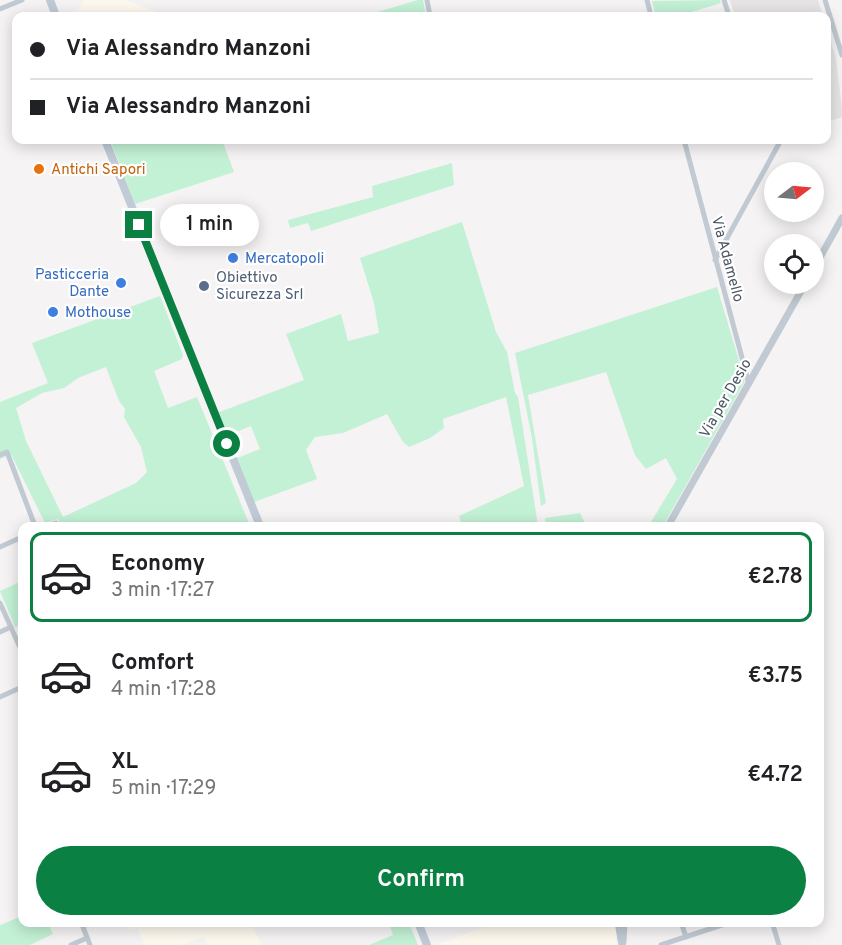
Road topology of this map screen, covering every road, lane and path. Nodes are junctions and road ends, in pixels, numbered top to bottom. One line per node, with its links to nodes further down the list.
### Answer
1 (22, 0): 2 (street)
2 (0, 9)
3 (831, 20): 4 (street)
4 (842, 56)
5 (107, 144): 15 (main road)
6 (685, 144): 10 (street, Via Adamello)
7 (779, 144): 10 (street)
8 (842, 218): 9 (street)
9 (824, 250)
10 (715, 260): 12 (street, Via Adamello)
11 (799, 294): 12 (street, Via per Desio)
12 (749, 384): 16 (street, Via per Desio)
13 (0, 455): 14 (street)
14 (33, 522)
15 (258, 522)
16 (670, 522)
17 (18, 539): 18 (street)
18 (0, 547)
19 (0, 603): 20 (street)
20 (11, 627): 21 (street); 22 (street)
21 (0, 632)
22 (18, 643)
23 (18, 689): 24 (street)
24 (0, 697)
25 (83, 927): 33 (street)
26 (420, 927): 36 (main road)
27 (619, 927): 37 (street)
28 (624, 927): 37 (street)
29 (683, 927): 32 (street)
30 (716, 927): 32 (street)
31 (774, 927): 39 (street)
32 (686, 937): 38 (street)
33 (87, 938): 34 (street); 35 (street)
34 (71, 945)
35 (90, 945)
36 (427, 945)
37 (622, 945)
38 (661, 945)
39 (779, 945)

